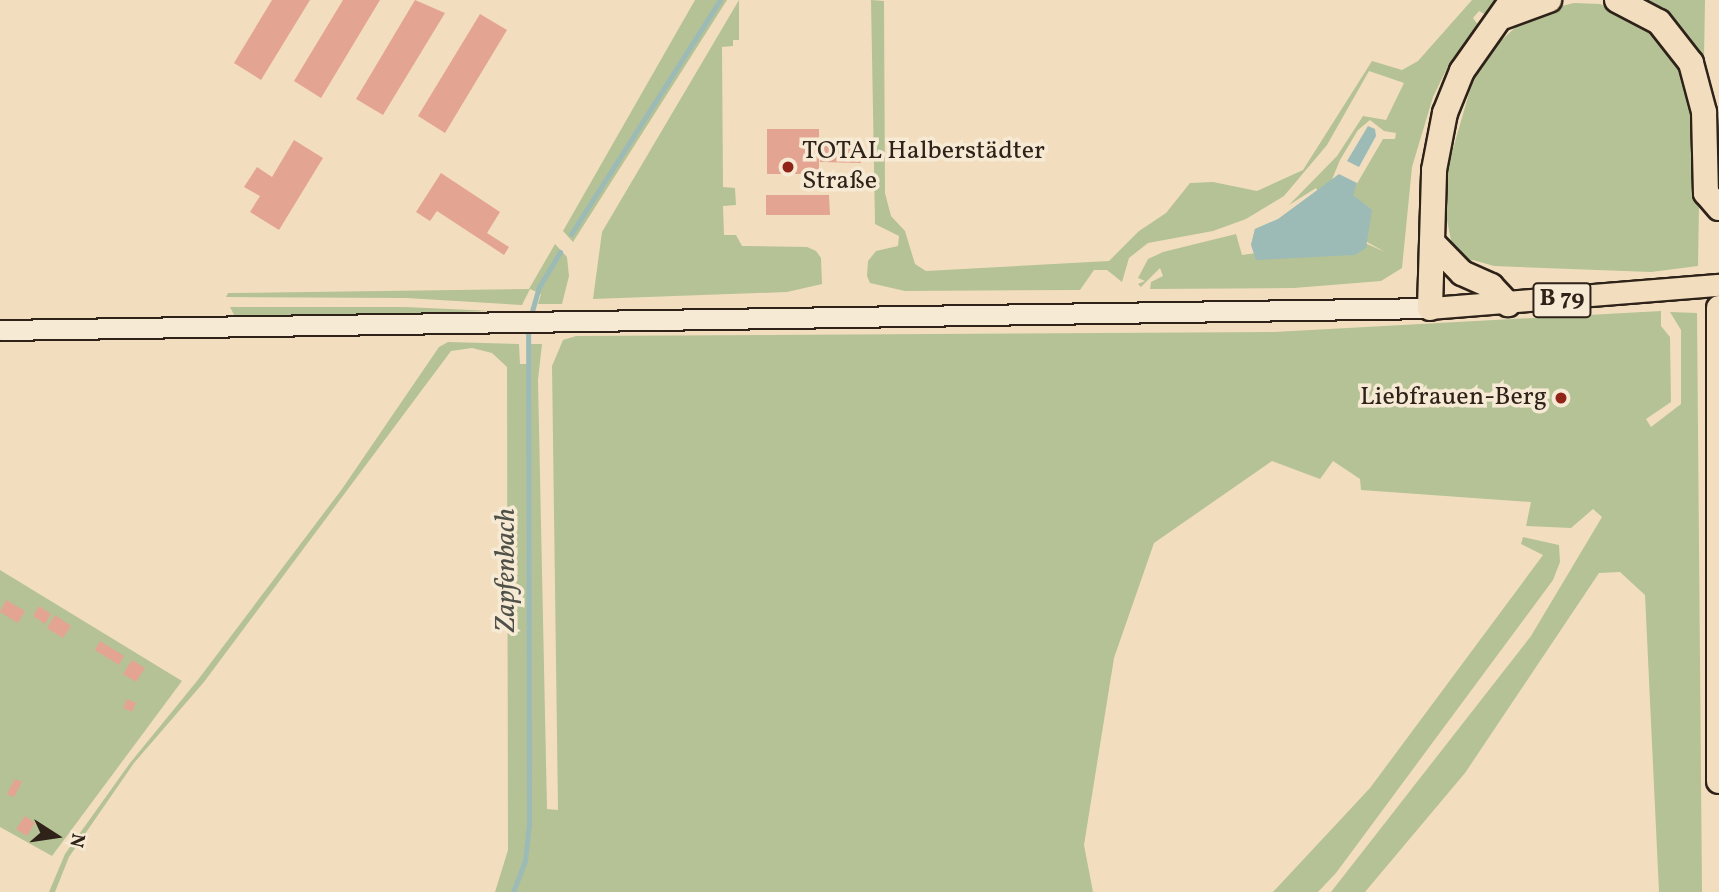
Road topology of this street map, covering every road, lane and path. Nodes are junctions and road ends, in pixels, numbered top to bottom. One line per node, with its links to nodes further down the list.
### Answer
1 (1549, 0): 3 (highway)
2 (1618, 0): 4 (highway)
3 (1508, 8): 5 (highway)
4 (1719, 208)
5 (1432, 242): 7 (highway); 9 (highway)
6 (1719, 285): 7 (main road, B 79)
7 (1508, 304): 9 (main road)
8 (1719, 308): 11 (highway)
9 (1430, 309): 10 (main road)
10 (0, 330)
11 (1719, 781)

